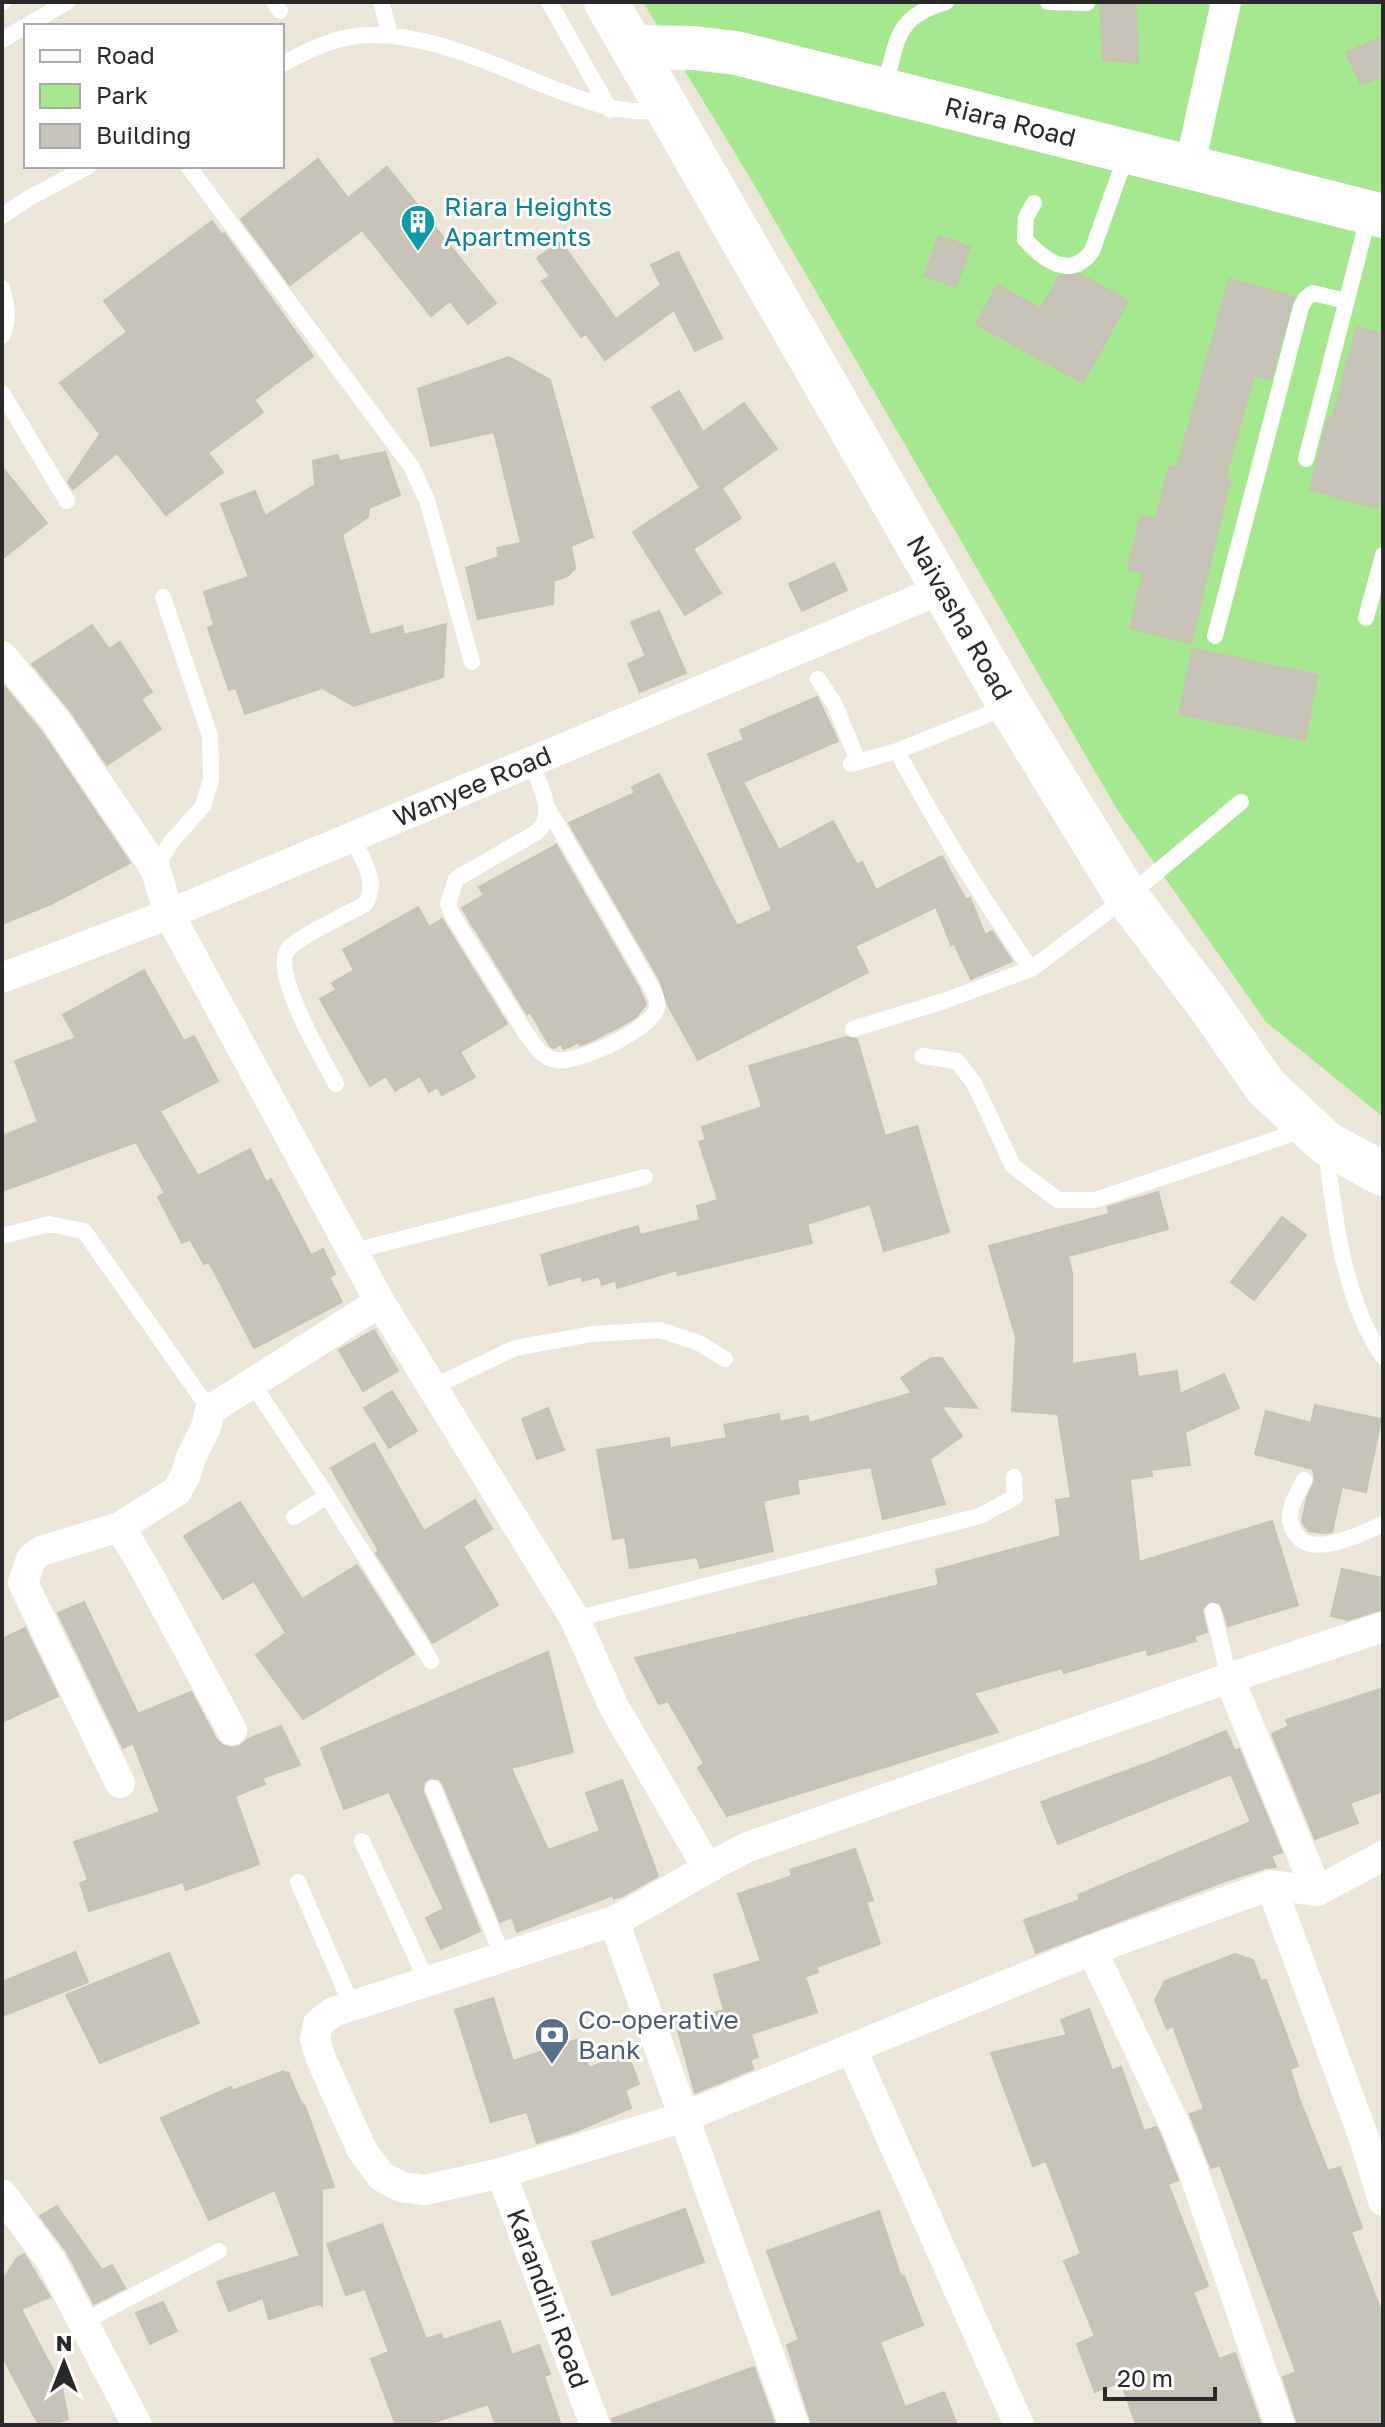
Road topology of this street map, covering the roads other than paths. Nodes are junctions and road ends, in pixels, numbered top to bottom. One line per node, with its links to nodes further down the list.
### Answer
1 (67, 2): 9 (lane)
2 (381, 2): 11 (lane)
3 (549, 2): 16 (lane)
4 (606, 2): 13 (main road, Naivasha Road)
5 (946, 2): 15 (lane)
6 (1048, 2): 8 (lane)
7 (1226, 2): 21 (street)
8 (1087, 3)
9 (29, 24)
10 (24, 27): 12 (lane)
11 (390, 34): 14 (lane); 16 (lane)
12 (2, 40)
13 (633, 47): 15 (main road, Riara Road); 17 (main road, Naivasha Road)
14 (284, 63)
15 (884, 91): 18 (main road, Riara Road)
16 (610, 110): 17 (lane)
17 (669, 110): 32 (main road, Naivasha Road)
18 (1127, 153): 21 (main road, Riara Road); 22 (lane)
19 (85, 168): 24 (lane)
20 (189, 168): 37 (lane)
21 (1189, 169): 23 (main road, Riara Road)
22 (1034, 203)
23 (1376, 214): 26 (lane)
24 (2, 216)
25 (2, 288): 27 (lane)
26 (1346, 301): 29 (lane); 35 (lane)
27 (2, 336)
28 (2, 393): 30 (lane)
29 (1306, 459)
30 (67, 501)
31 (1383, 555): 34 (lane)
32 (942, 589): 39 (main road, Naivasha Road); 41 (street, Wanyee Road)
33 (163, 597): 45 (lane)
34 (1366, 618)
35 (1215, 636)
36 (2, 656): 45 (street)
37 (472, 662)
38 (818, 679): 40 (lane)
39 (1010, 706): 40 (lane); 46 (main road, Naivasha Road)
40 (897, 751): 48 (lane)
41 (530, 761): 43 (lane); 44 (street, Wanyee Road)
42 (1241, 802): 46 (lane)
43 (547, 807): 43 (lane)
44 (351, 836): 47 (street, Wanyee Road); 52 (lane)
45 (155, 868): 47 (street)
46 (1127, 897): 48 (lane); 53 (main road, Naivasha Road)
47 (169, 914): 49 (street, Wanyee Road); 57 (street)
48 (1031, 969): 50 (lane)
49 (2, 978)
50 (853, 1029)
51 (923, 1056): 53 (lane)
52 (336, 1084)
53 (1317, 1135): 54 (main road, Naivasha Road); 59 (lane)
54 (1383, 1174)
55 (645, 1177): 57 (lane)
56 (2, 1236): 63 (lane)
57 (354, 1251): 58 (street)
58 (380, 1302): 61 (street); 62 (street)
59 (1383, 1357)
60 (725, 1359): 62 (lane)
61 (252, 1383): 63 (street); 66 (lane)
62 (433, 1387): 71 (street)
63 (210, 1410): 69 (street)
64 (1014, 1477): 71 (lane)
65 (1304, 1480): 68 (lane)
66 (327, 1496): 67 (lane); 73 (lane)
67 (294, 1517)
68 (1383, 1524)
69 (120, 1527): 75 (street); 76 (street)
70 (1213, 1611): 74 (lane)
71 (575, 1619): 80 (street)
72 (1383, 1627): 74 (street)
73 (431, 1661)
74 (1229, 1678): 80 (street); 83 (street)
75 (232, 1730)
76 (120, 1783)
77 (433, 1788): 86 (lane)
78 (362, 1841): 87 (lane)
79 (1383, 1856): 83 (street)
80 (707, 1867): 84 (street)
81 (298, 1882): 88 (lane)
82 (1271, 1885): 83 (street); 85 (street); 93 (street)
83 (1317, 1891)
84 (614, 1921): 86 (street); 90 (street)
85 (1092, 1950): 89 (street); 100 (street)
86 (503, 1957): 87 (street)
87 (427, 1981): 88 (street)
88 (352, 2006): 91 (street)
89 (852, 2050): 90 (street); 99 (street)
90 (684, 2117): 91 (street); 98 (street)
91 (501, 2173): 97 (street, Karandini Road)
92 (2, 2194): 95 (street)
93 (1383, 2201)
94 (219, 2251): 95 (lane)
95 (83, 2322): 96 (street)
96 (137, 2425)
97 (595, 2425)
98 (794, 2425)
99 (1019, 2425)
100 (1280, 2425)

